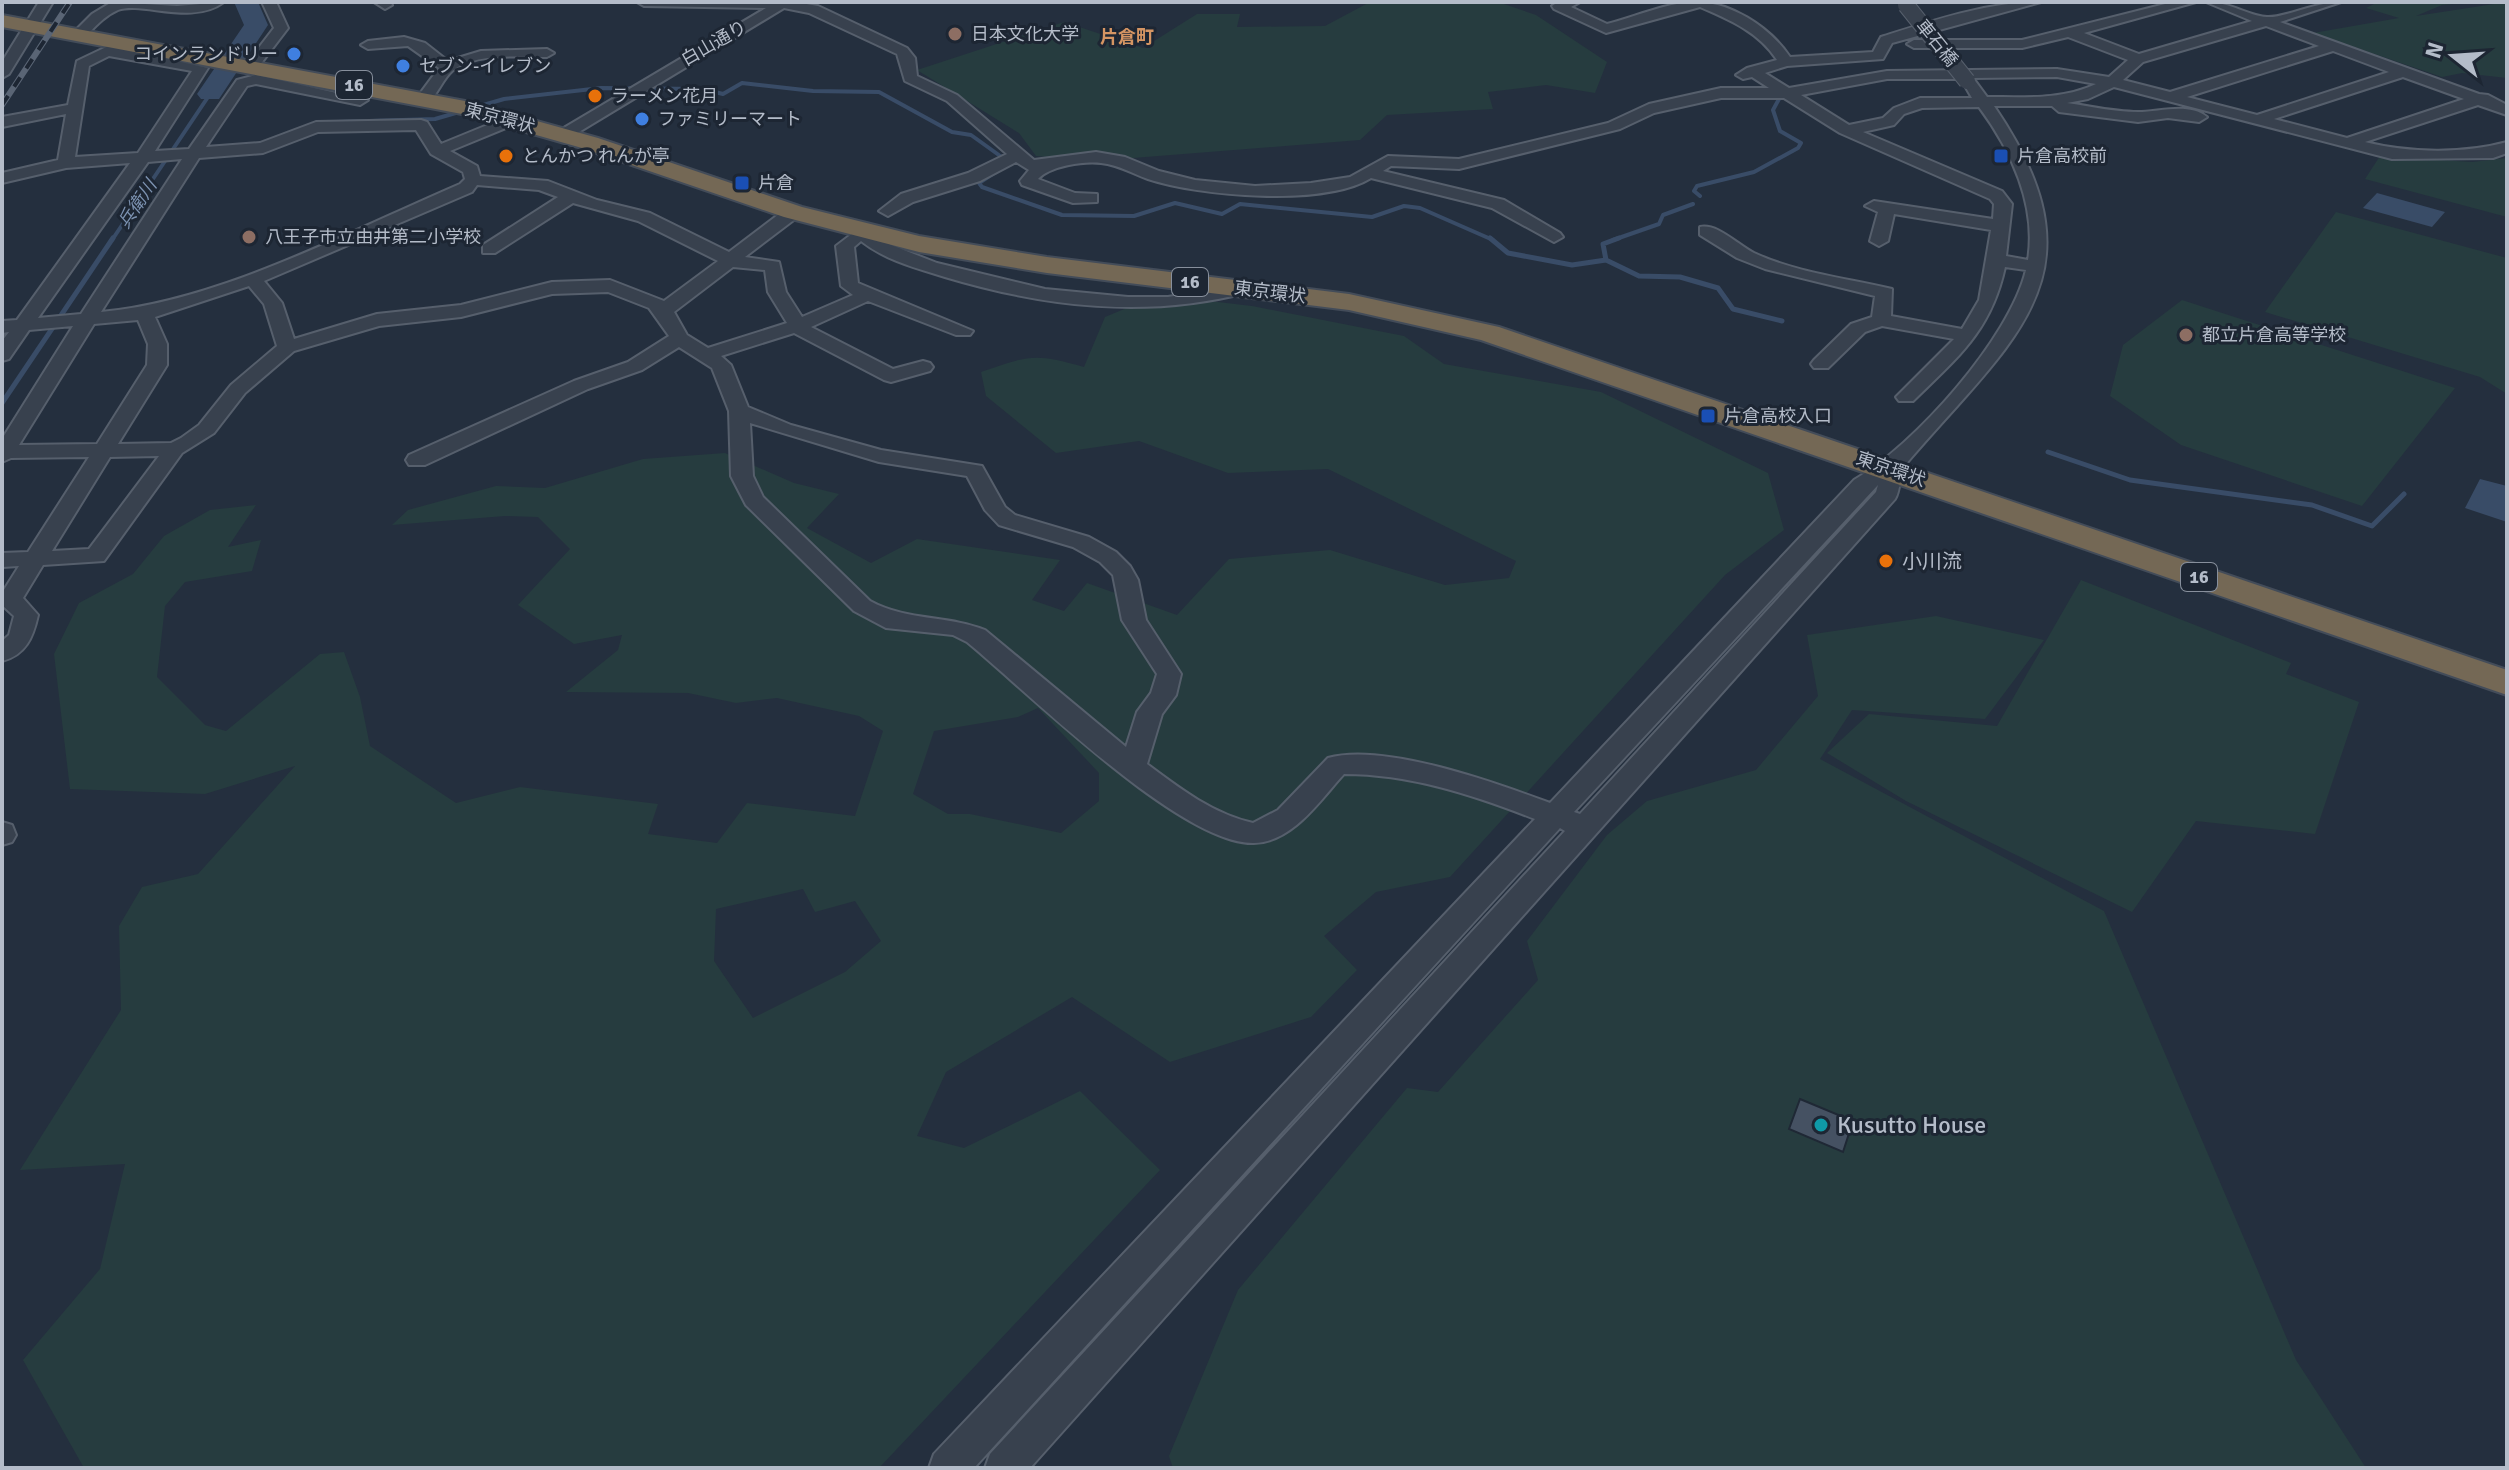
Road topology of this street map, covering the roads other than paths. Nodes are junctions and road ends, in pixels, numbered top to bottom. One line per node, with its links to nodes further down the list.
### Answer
1 (46, 2): 16 (street)
2 (217, 2): 11 (street)
3 (269, 2): 26 (street)
4 (646, 2): 12 (street)
5 (1573, 2): 6 (street)
6 (1703, 2): 25 (street)
7 (2034, 2): 19 (street)
8 (2189, 2): 17 (street)
9 (2213, 2): 15 (street)
10 (2334, 2): 15 (street)
11 (120, 3): 18 (street)
12 (784, 3): 48 (street, 白山通り); 52 (street)
13 (1905, 4): 40 (street, 車石橋, bridge)
14 (2, 21): 16 (highway, 東京環状 / 16)
15 (2265, 21): 21 (street); 24 (street)
16 (31, 26): 18 (highway, 東京環状 / 16); 30 (street)
17 (2072, 33): 19 (street); 24 (street)
18 (79, 35): 22 (highway, 東京環状 / 16)
19 (1908, 40): 25 (street); 31 (street)
20 (368, 45): 27 (street)
21 (2334, 46): 29 (street); 35 (street)
22 (114, 47): 26 (highway, 東京環状 / 16); 42 (street); 54 (street)
23 (547, 53): 27 (street)
24 (2138, 59): 32 (street)
25 (1786, 62): 28 (street)
26 (246, 66): 37 (highway, 東京環状 / 16)
27 (447, 68): 37 (street)
28 (1752, 71): 33 (street); 34 (street)
29 (2403, 72): 38 (street); 44 (street)
30 (2, 74)
31 (1934, 75): 32 (street); 34 (street)
32 (2112, 82): 35 (street); 41 (street)
33 (1721, 93): 34 (street); 57 (street)
34 (1786, 93): 47 (street)
35 (2173, 96): 44 (street)
36 (2507, 98): 38 (street)
37 (424, 99): 45 (highway, 東京環状 / 16)
38 (2477, 99): 43 (street); 49 (street)
39 (360, 100): 53 (street)
40 (1984, 101): 41 (street); 47 (street); 72 (street, 車石橋)
41 (2053, 101): 44 (street)
42 (75, 108): 46 (street); 55 (street)
43 (2507, 110)
44 (2261, 118): 49 (street)
45 (512, 120): 48 (highway, 東京環状 / 16); 51 (street)
46 (2, 122)
47 (1846, 130): 64 (street)
48 (563, 135): 63 (highway, 東京環状 / 16)
49 (2350, 142): 50 (street)
50 (2507, 147)
51 (437, 151): 53 (street); 59 (street)
52 (1019, 154): 56 (street); 62 (street)
53 (186, 155): 54 (street); 77 (street)
54 (147, 158): 55 (street); 79 (street)
55 (66, 163): 58 (street)
56 (1041, 166): 57 (street); 61 (street)
57 (1369, 173): 67 (street)
58 (2, 178)
59 (473, 180): 60 (street); 73 (street)
60 (572, 196): 69 (street); 71 (street)
61 (1091, 198)
62 (888, 211)
63 (793, 212): 66 (highway, 東京環状 / 16); 71 (street)
64 (2001, 226): 68 (street); 70 (street)
65 (1706, 231): 78 (street)
66 (861, 232): 74 (street); 95 (highway, 東京環状 / 16)
67 (1554, 237)
68 (1879, 241)
69 (489, 249)
70 (1997, 260): 72 (street); 82 (street)
71 (732, 261): 75 (street); 80 (street)
72 (2037, 267): 95 (street, 車石橋)
73 (253, 279): 76 (street); 84 (street)
74 (865, 293): 80 (street); 81 (street)
75 (663, 311): 83 (street); 84 (street)
76 (144, 314): 77 (street); 91 (street)
77 (87, 320): 79 (street); 93 (street)
78 (1881, 320): 82 (street); 87 (street)
79 (12, 326): 85 (street)
80 (798, 326): 86 (street); 88 (street)
81 (963, 331)
82 (1968, 336): 89 (street)
83 (679, 338): 86 (street); 94 (street)
84 (287, 347): 92 (street)
85 (2, 355)
86 (705, 355): 90 (street)
87 (1821, 364)
88 (923, 367)
89 (1906, 397)
90 (739, 411): 100 (street); 100 (street)
91 (107, 449): 92 (street); 93 (street); 97 (street)
92 (175, 449): 97 (street)
93 (4, 454)
94 (417, 460)
95 (1892, 469): 99 (highway, 東京環状 / 16); 101 (street); 102 (street)
96 (2, 560): 97 (street)
97 (36, 560): 98 (street)
98 (2, 653)
99 (2507, 683)
100 (1133, 767): 101 (street)
101 (1558, 816): 102 (street); 103 (street)
102 (1586, 828): 104 (street)
103 (948, 1468)
104 (1004, 1468)

